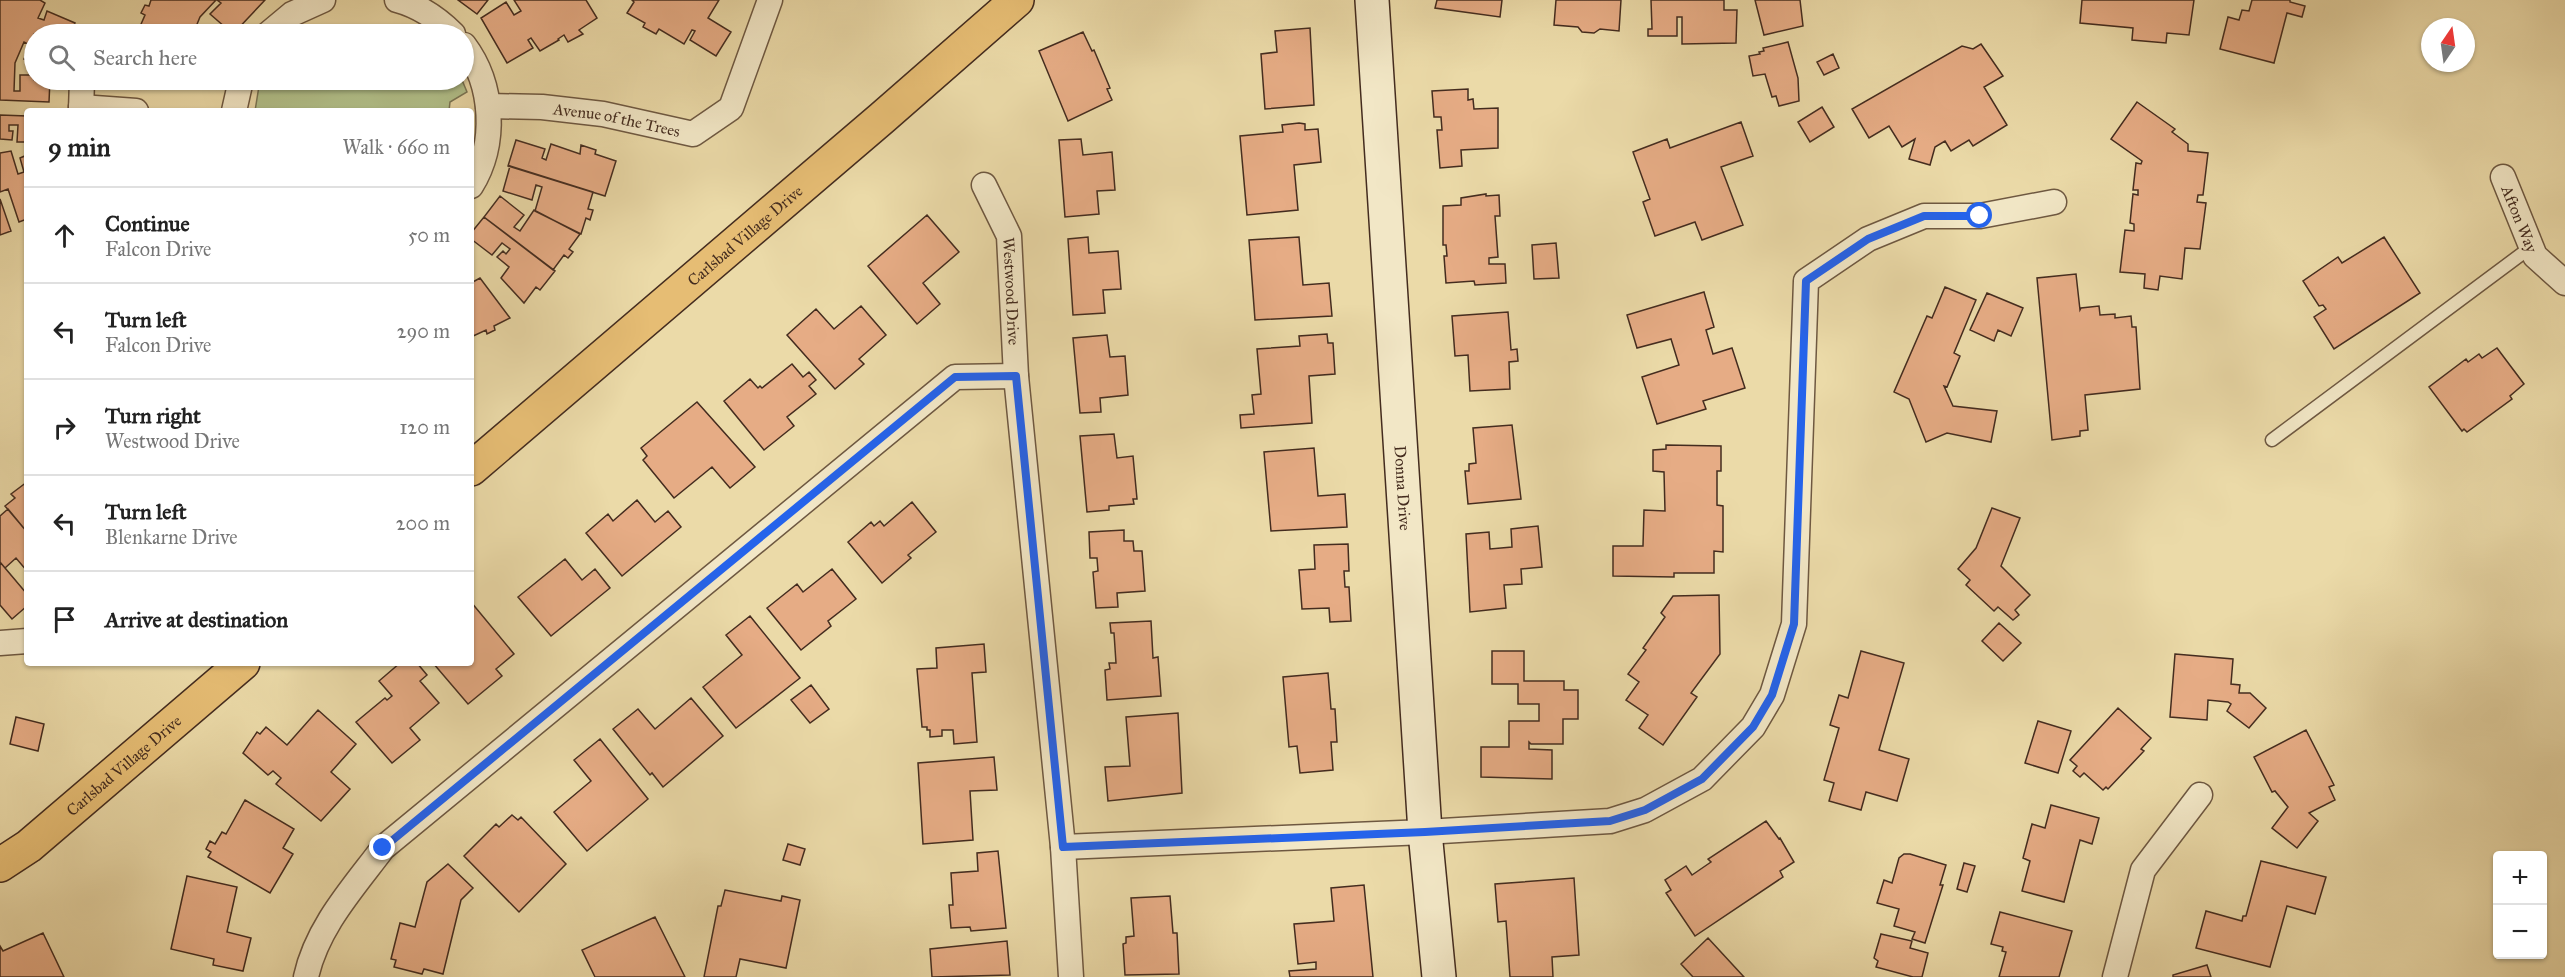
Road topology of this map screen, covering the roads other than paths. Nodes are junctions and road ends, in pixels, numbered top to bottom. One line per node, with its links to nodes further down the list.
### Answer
1 (323, 0): 6 (street)
2 (397, 0): 7 (street)
3 (770, 0): 11 (street, Avenue of the Trees)
4 (1017, 0): 22 (main road, Carlsbad Village Drive)
5 (1372, 0): 28 (street, Donna Drive)
6 (280, 24)
7 (444, 24)
8 (474, 63): 11 (street)
9 (82, 90): 12 (street)
10 (239, 90): 13 (street)
11 (488, 106): 15 (street)
12 (81, 108)
13 (235, 108)
14 (2503, 177): 18 (street, Afton Way)
15 (474, 179)
16 (984, 185): 20 (street, Westwood Drive)
17 (2054, 202): 28 (street)
18 (2531, 247): 19 (street, Afton Way); 21 (lane)
19 (2565, 283)
20 (1016, 376): 29 (street, Westwood Drive); 31 (street)
21 (2272, 441)
22 (474, 466)
23 (24, 640): 24 (street)
24 (0, 643): 25 (lane)
25 (0, 651)
26 (239, 666): 30 (main road, Carlsbad Village Drive)
27 (2200, 795): 34 (street)
28 (1425, 832): 29 (street); 33 (street, Donna Drive)
29 (1063, 847): 32 (street, Westwood Drive)
30 (0, 865)
31 (306, 977)
32 (1071, 977)
33 (1439, 977)
34 (2115, 977)

